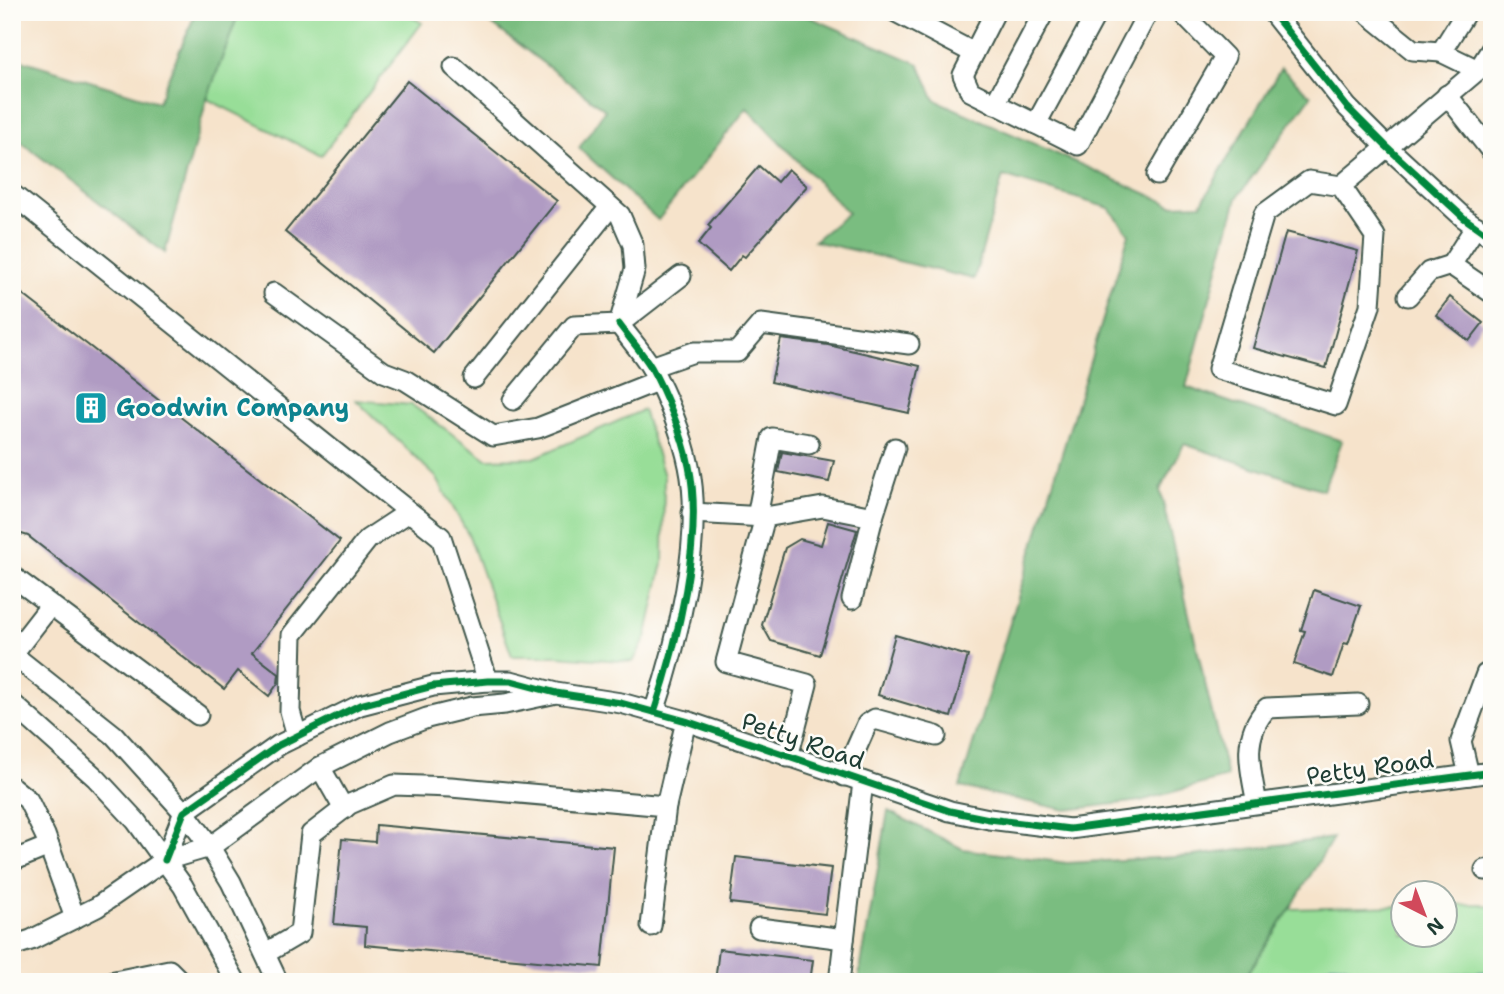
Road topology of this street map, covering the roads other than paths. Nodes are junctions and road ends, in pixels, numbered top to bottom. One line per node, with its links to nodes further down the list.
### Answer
1 (896, 12): 12 (street)
2 (995, 12): 12 (street)
3 (1044, 12): 16 (street)
4 (1097, 12): 17 (street)
5 (1148, 12): 17 (street)
6 (1181, 12): 20 (street)
7 (1272, 12): 18 (street)
8 (1366, 12): 11 (street)
9 (1466, 12): 11 (street)
10 (1492, 48): 14 (street)
11 (1441, 52): 14 (street)
12 (974, 53): 16 (street)
13 (454, 67): 23 (street)
14 (1478, 70): 15 (street)
15 (1447, 95): 18 (street); 19 (street)
16 (995, 104): 17 (street)
17 (1036, 124)
18 (1385, 146): 21 (street); 24 (street)
19 (1492, 152)
20 (1157, 175)
21 (1341, 186): 21 (street)
22 (12, 194): 37 (street)
23 (610, 206): 30 (street); 33 (street)
24 (1484, 232): 25 (street)
25 (1451, 265): 28 (street); 29 (street)
26 (681, 276): 30 (street)
27 (274, 293): 32 (street)
28 (1492, 293)
29 (1408, 296)
30 (619, 324): 32 (street); 34 (street)
31 (909, 344): 32 (street)
32 (654, 374): 38 (street)
33 (474, 378)
34 (513, 400)
35 (809, 444): 39 (street)
36 (895, 447): 40 (street)
37 (409, 512): 46 (street); 53 (street)
38 (692, 513): 39 (street); 50 (street)
39 (761, 517): 40 (street); 55 (street)
40 (873, 517): 42 (street)
41 (12, 576): 43 (street)
42 (852, 599)
43 (50, 606): 44 (street); 51 (street)
44 (12, 655): 65 (street)
45 (1492, 676): 58 (street)
46 (488, 681): 47 (street, Petty Road); 53 (street, Petty Road)
47 (556, 693): 50 (street, Petty Road); 56 (street, Petty Road)
48 (12, 703): 68 (street)
49 (1358, 704): 62 (street)
50 (654, 712): 52 (street, Petty Road)
51 (198, 715)
52 (686, 721): 55 (street, Petty Road); 63 (street)
53 (297, 736): 65 (street, Petty Road)
54 (936, 736): 59 (street)
55 (788, 757): 59 (street, Petty Road)
56 (320, 767): 64 (street); 67 (street, Petty Road)
57 (1492, 772): 58 (street, Petty Road)
58 (1469, 775): 62 (street, Petty Road)
59 (844, 776): 60 (street, Petty Road)
60 (863, 782): 62 (street, Petty Road); 73 (street)
61 (12, 787): 66 (street)
62 (1257, 803)
63 (666, 806): 64 (street); 71 (street)
64 (344, 809): 75 (street)
65 (184, 812): 67 (street); 68 (street)
66 (49, 846): 69 (street); 70 (street)
67 (210, 847): 68 (street, Petty Road); 75 (street)
68 (165, 860): 70 (street, Petty Road); 78 (street)
69 (12, 861)
70 (75, 918): 74 (street, Petty Road)
71 (651, 926)
72 (759, 928): 73 (street)
73 (845, 939): 80 (street)
74 (12, 946)
75 (266, 953): 79 (street)
76 (110, 982): 77 (street)
77 (181, 982)
78 (236, 982)
79 (278, 982)
80 (839, 982)

